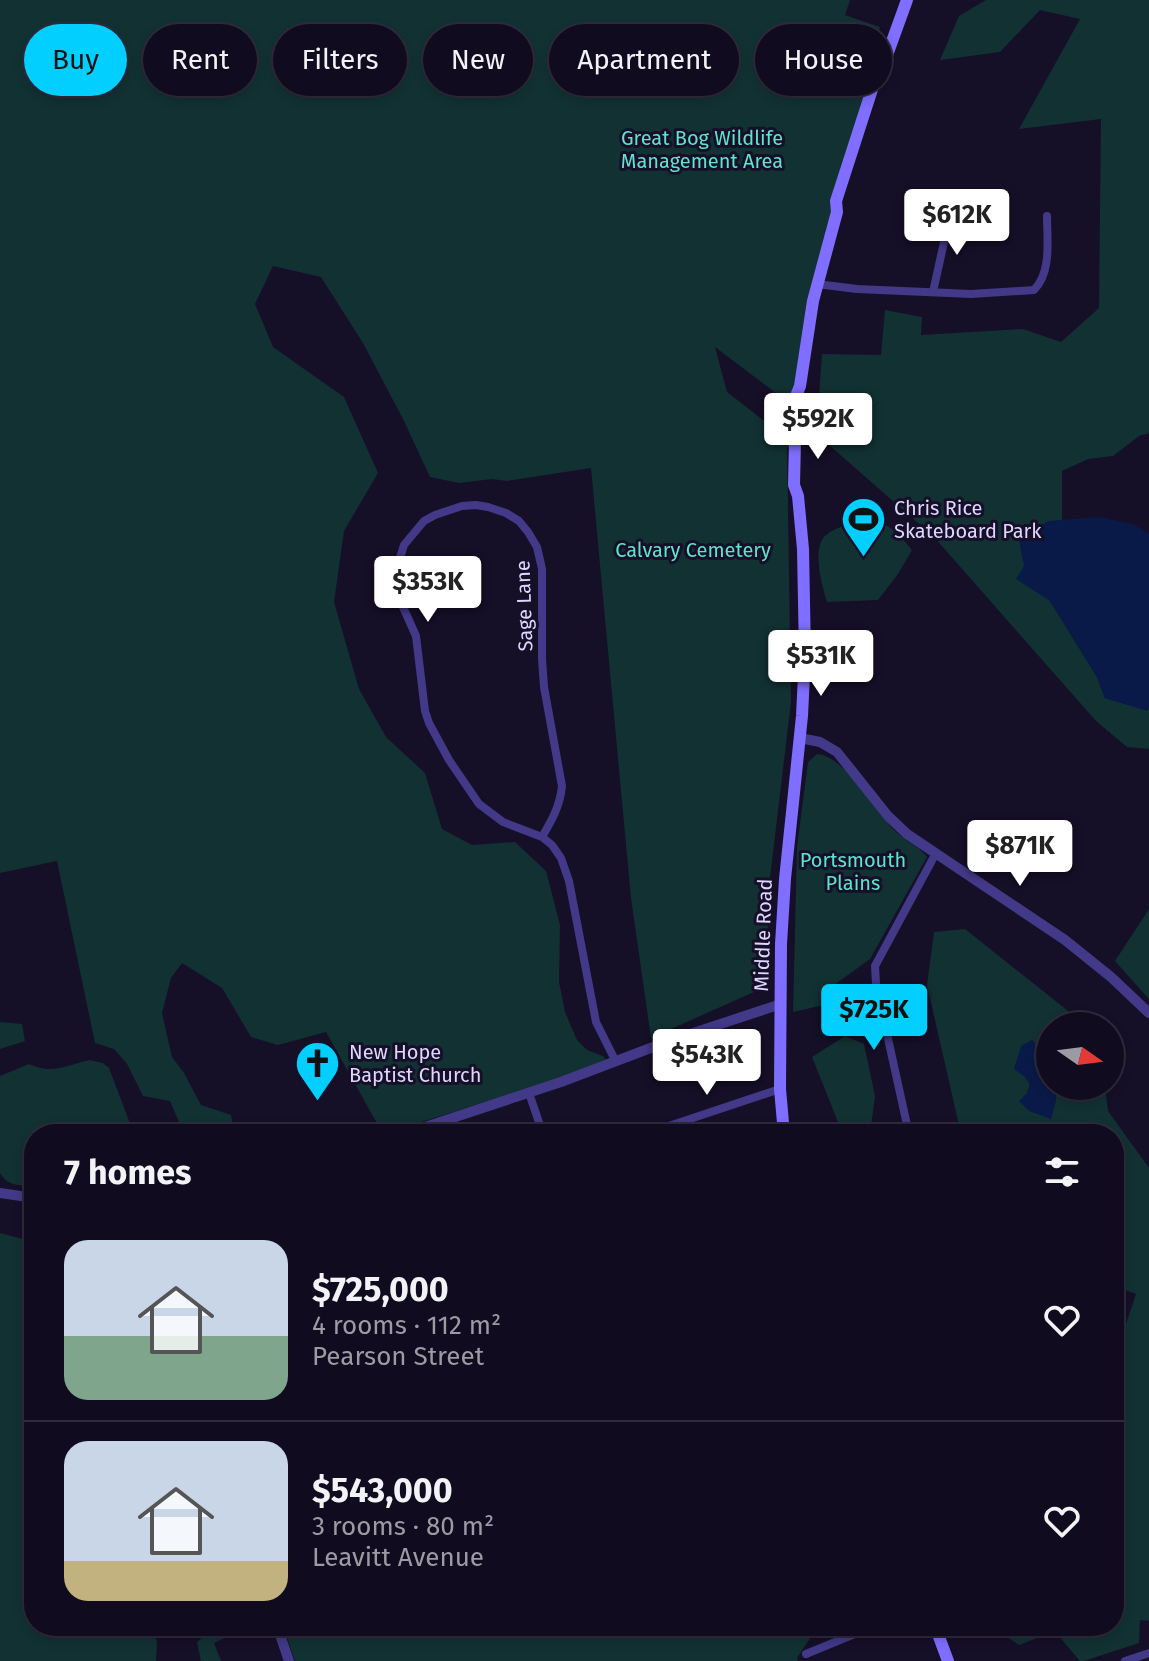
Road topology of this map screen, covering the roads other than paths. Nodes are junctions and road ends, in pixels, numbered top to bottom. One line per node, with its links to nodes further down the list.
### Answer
1 (907, 0): 4 (main road, Middle Road)
2 (950, 215): 5 (street)
3 (1047, 216): 5 (street)
4 (817, 284): 5 (street); 6 (main road, Middle Road)
5 (933, 292)
6 (800, 738): 8 (street); 9 (main road, Middle Road)
7 (542, 837): 7 (street, Sage Lane); 11 (street)
8 (936, 853): 10 (street); 18 (street)
9 (781, 1004): 11 (street); 12 (main road, Middle Road)
10 (1149, 1013)
11 (616, 1062): 13 (street)
12 (780, 1089): 16 (street); 17 (main road, Middle Road)
13 (529, 1093): 14 (street); 15 (street)
14 (434, 1124)
15 (540, 1124)
16 (675, 1124)
17 (783, 1124)
18 (907, 1124)
19 (0, 1193): 20 (street)
20 (24, 1197)
21 (280, 1636): 26 (street)
22 (850, 1636): 25 (street)
23 (939, 1636): 27 (main road)
24 (1149, 1653): 28 (street)
25 (806, 1654)
26 (289, 1661)
27 (948, 1661)
28 (1125, 1661)

